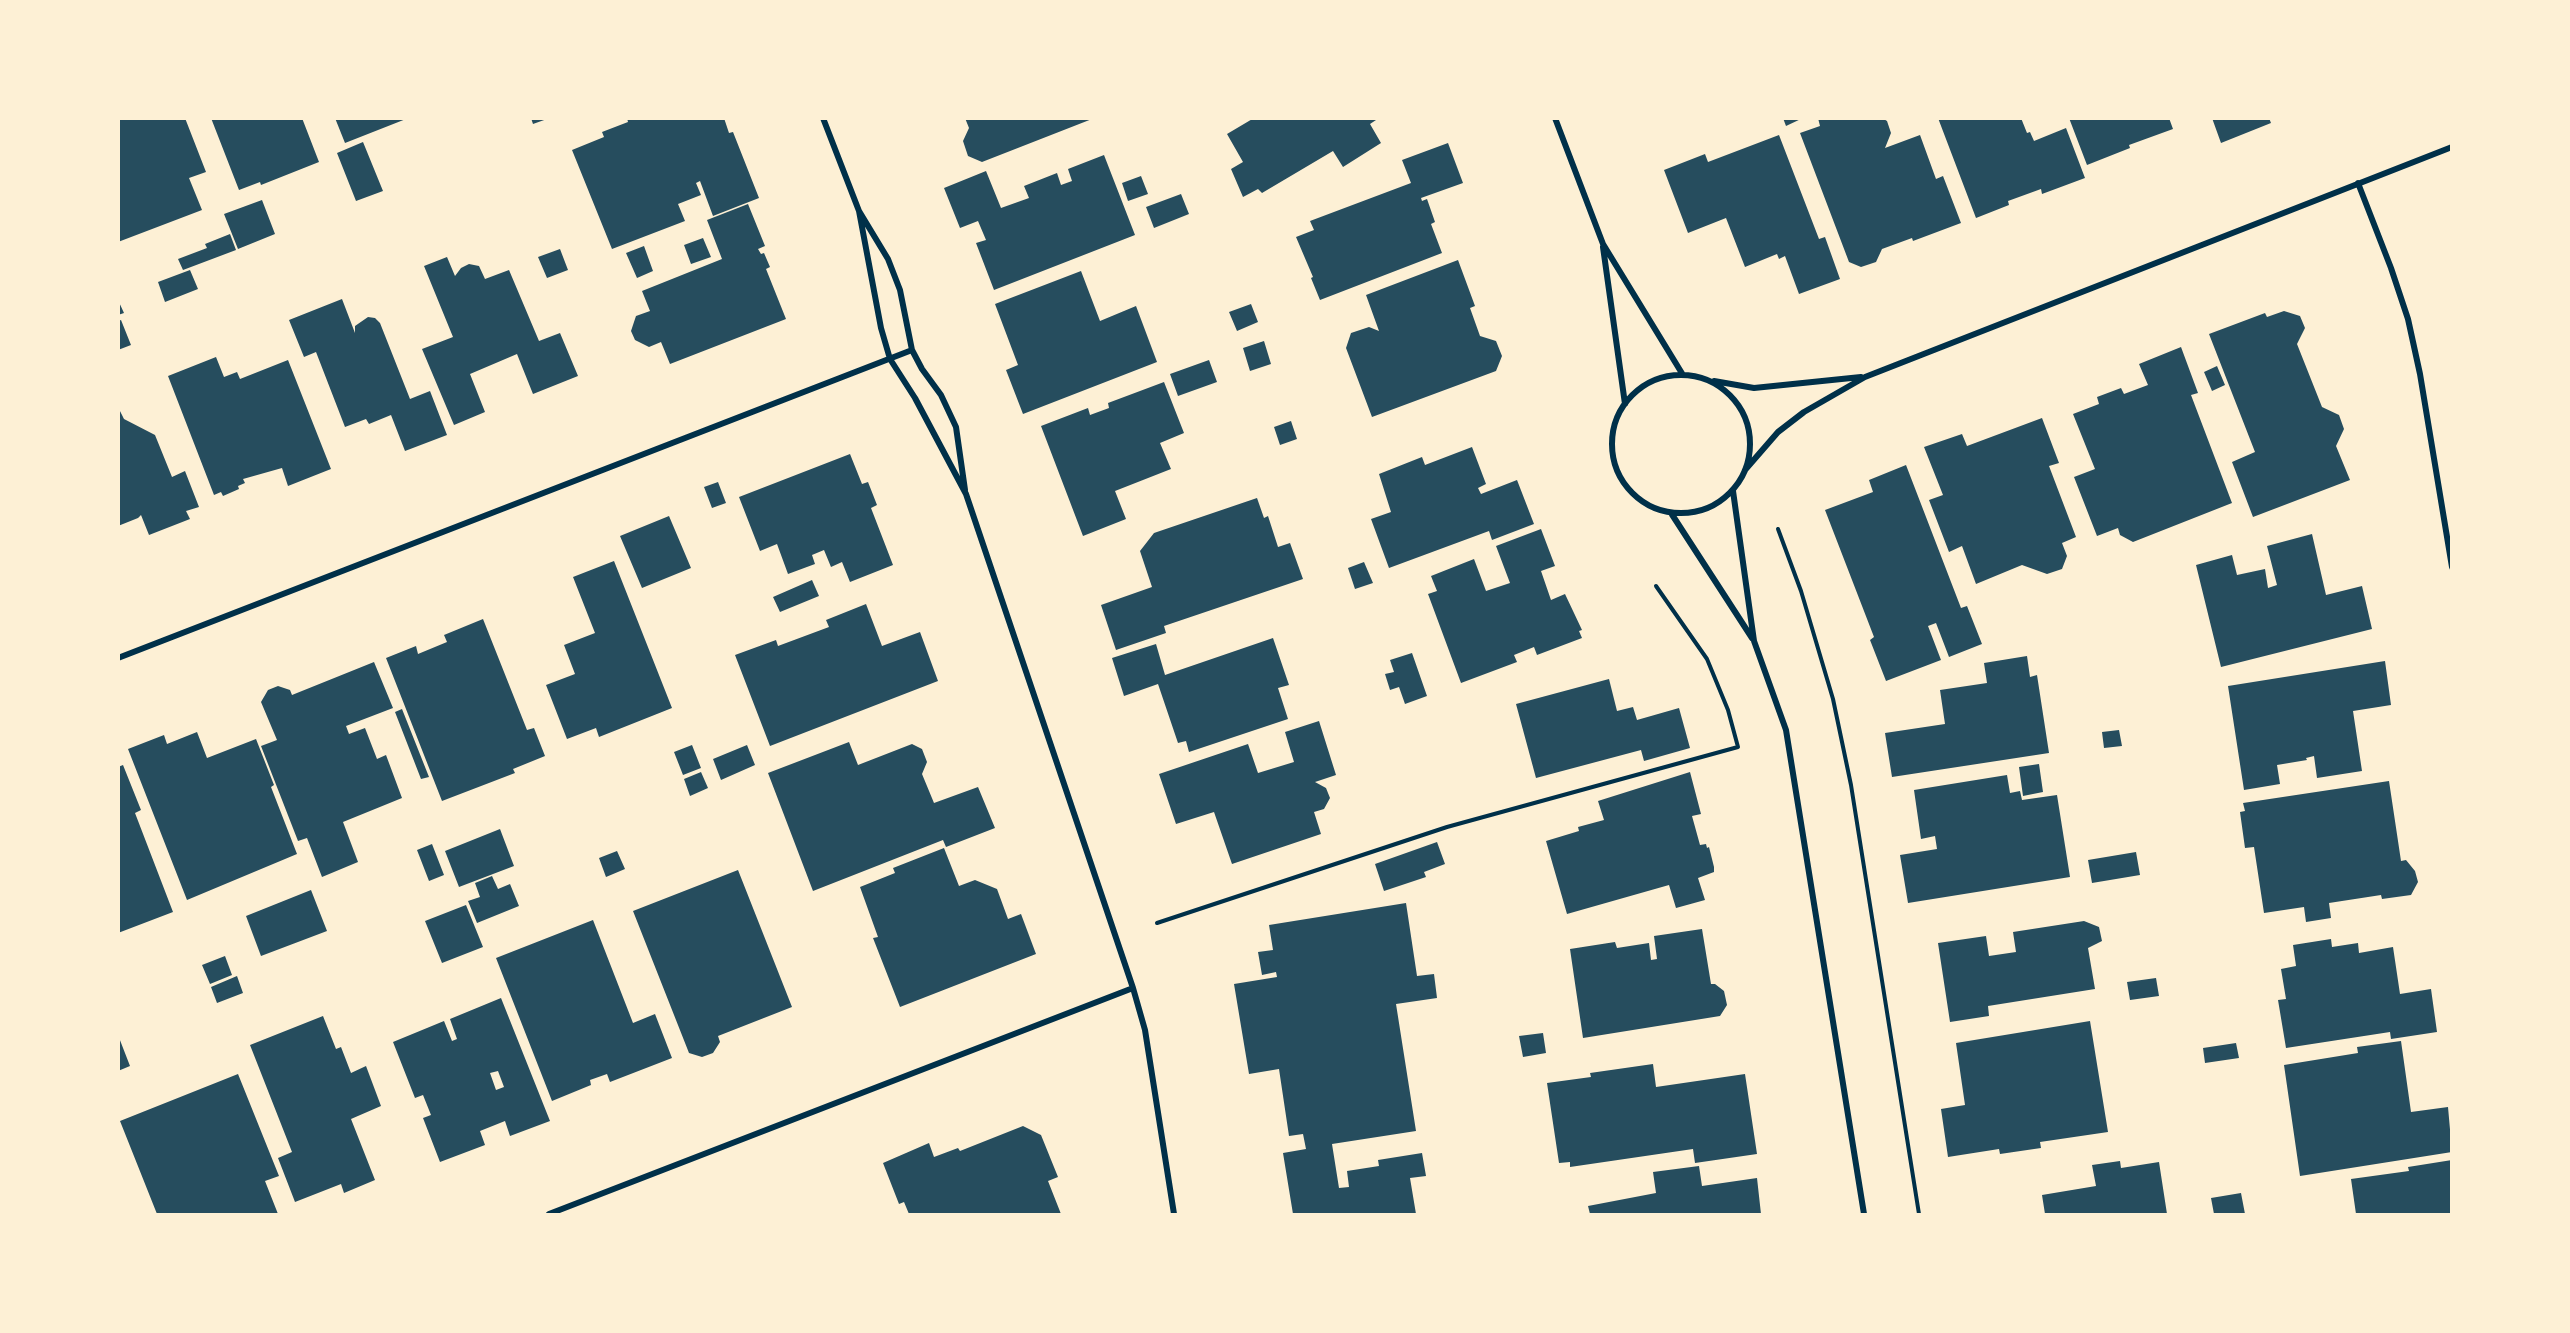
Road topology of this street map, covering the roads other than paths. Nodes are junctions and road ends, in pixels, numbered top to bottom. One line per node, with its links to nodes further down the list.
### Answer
1 (823, 118): 5 (street)
2 (1555, 118): 6 (street)
3 (2451, 147): 4 (street)
4 (2358, 183): 10 (street); 17 (street)
5 (859, 212): 7 (street); 8 (street)
6 (1603, 244): 9 (street); 12 (street)
7 (912, 350): 8 (street); 15 (street)
8 (890, 359): 15 (street); 19 (street)
9 (1683, 375): 11 (street); 12 (street)
10 (1865, 377): 11 (street); 13 (street)
11 (1708, 380): 13 (street)
12 (1625, 404): 16 (street)
13 (1746, 470): 14 (street)
14 (1733, 491): 16 (street); 18 (street)
15 (966, 494): 20 (street)
16 (1671, 513): 18 (street)
17 (2451, 567)
18 (1754, 641): 23 (street)
19 (118, 658)
20 (1133, 988): 21 (street); 22 (street)
21 (549, 1215)
22 (1174, 1215)
23 (1864, 1215)

